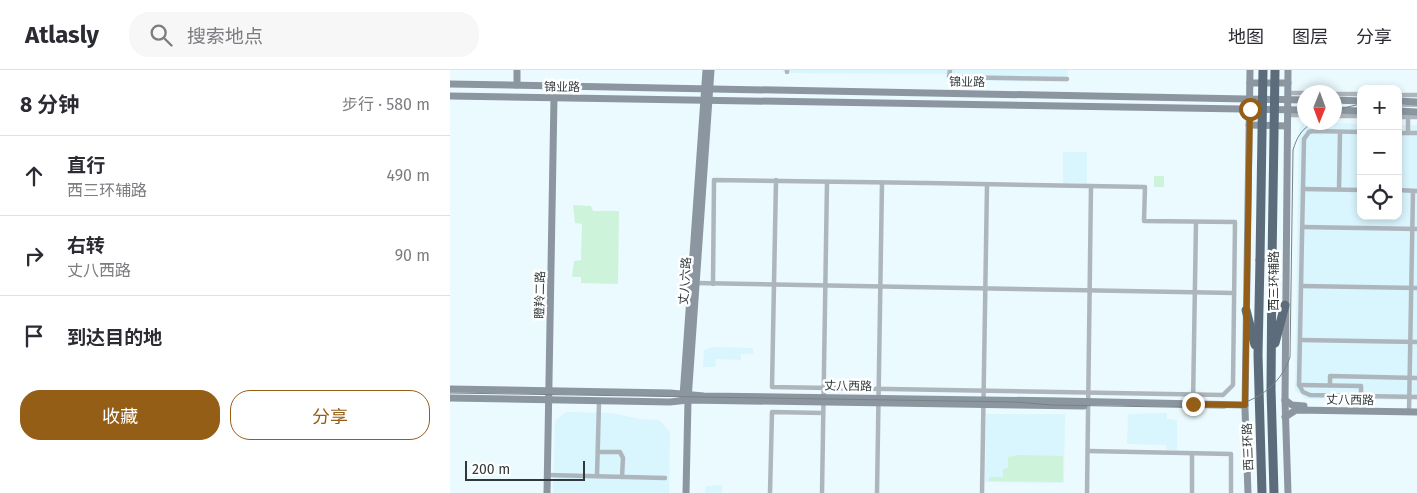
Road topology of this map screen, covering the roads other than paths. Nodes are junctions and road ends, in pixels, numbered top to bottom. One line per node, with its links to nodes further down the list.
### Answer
1 (517, 70): 15 (main road)
2 (706, 70): 16 (main road, 丈八六路)
3 (711, 70): 16 (main road, 丈八六路)
4 (950, 70): 10 (street)
5 (1004, 70): 10 (street)
6 (1250, 70): 12 (main road)
7 (1263, 70): 82 (highway, 西三环路, bridge)
8 (1275, 70): 83 (highway, 西三环路, bridge)
9 (1288, 70): 14 (main road, 西三环辅路)
10 (1003, 78): 11 (street)
11 (1067, 79)
12 (1250, 83): 14 (main road); 25 (main road)
13 (450, 84): 15 (main road, 锦业路)
14 (1288, 84): 23 (main road, 西三环辅路)
15 (516, 85): 16 (main road, 锦业路)
16 (707, 89): 25 (main road, 锦业路); 27 (main road, 丈八六路)
17 (1297, 94): 23 (street)
18 (1342, 94): 19 (street)
19 (1357, 94)
20 (1402, 95): 21 (street)
21 (1417, 95)
22 (450, 96): 24 (main road, 锦业路)
23 (1287, 96): 25 (main road, 锦业路); 26 (main road, 锦业路); 36 (main road, 西三环辅路)
24 (554, 98): 27 (main road, 锦业路); 94 (main road, 瞪羚二路)
25 (1250, 98): 32 (main road)
26 (1297, 98)
27 (708, 100): 32 (main road, 锦业路); 63 (main road, 丈八六路); 98 (main road, 丈八六路)
28 (1342, 100): 29 (main road)
29 (1357, 101)
30 (1402, 101): 31 (main road)
31 (1417, 102)
32 (1250, 109): 36 (main road, 锦业路); 43 (main road)
33 (1342, 110): 35 (main road)
34 (1297, 111): 36 (main road, 锦业路)
35 (1357, 111)
36 (1287, 112): 38 (street); 44 (main road, 西三环辅路)
37 (1417, 112): 39 (main road)
38 (1297, 114)
39 (1402, 114): 42 (street); 48 (street)
40 (1342, 116): 41 (street)
41 (1357, 116)
42 (1417, 117)
43 (1249, 125): 44 (main road); 76 (main road)
44 (1287, 126): 75 (main road, 西三环辅路)
45 (1340, 132): 46 (street); 55 (street); 56 (street)
46 (1357, 132)
47 (1402, 133): 48 (street)
48 (1408, 133): 49 (street)
49 (1417, 133)
50 (776, 180): 51 (street); 64 (street); 65 (street)
51 (827, 182): 52 (street); 67 (street)
52 (882, 183): 53 (street); 68 (street)
53 (987, 185): 54 (street); 71 (street)
54 (1092, 186): 60 (street); 72 (street)
55 (1303, 189): 56 (street); 61 (street)
56 (1339, 189): 57 (street)
57 (1357, 190)
58 (1402, 190): 59 (street)
59 (1415, 191): 62 (street)
60 (1196, 222): 73 (street); 74 (street)
61 (1303, 228): 62 (street); 66 (street)
62 (1415, 229): 69 (street)
63 (696, 283): 64 (street); 98 (main road, 丈八六路)
64 (713, 284): 65 (street)
65 (774, 286): 67 (street); 88 (street)
66 (1302, 286): 69 (street); 77 (street)
67 (826, 287): 68 (street); 88 (street)
68 (880, 287): 71 (street); 89 (street)
69 (1411, 288): 70 (street); 78 (street)
70 (1417, 288)
71 (985, 290): 72 (street); 91 (street)
72 (1089, 291): 73 (street); 95 (street)
73 (1195, 292): 74 (street); 96 (street)
74 (1234, 293): 96 (street)
75 (1285, 306): 83 (highway); 104 (main road, 西三环辅路)
76 (1246, 310): 82 (highway); 110 (main road)
77 (1301, 340): 78 (street); 86 (street)
78 (1410, 342): 79 (street); 80 (street)
79 (1417, 342)
80 (1410, 354): 81 (street); 84 (street)
81 (1417, 354)
82 (1258, 355): 132 (highway, 西三环路)
83 (1271, 355): 133 (highway, 西三环路)
84 (1410, 378): 85 (street); 87 (street); 92 (street)
85 (1417, 378)
86 (1299, 385): 87 (street); 97 (street)
87 (1330, 386): 97 (street)
88 (824, 388): 89 (street); 103 (street)
89 (878, 388): 91 (street); 105 (street)
90 (450, 389): 94 (main road, 丈八西路)
91 (983, 390): 95 (street); 106 (street)
92 (1409, 390): 93 (street); 99 (street)
93 (1417, 390)
94 (549, 391): 98 (main road, 丈八西路); 102 (main road, 瞪羚二路)
95 (1088, 392): 96 (street); 108 (street)
96 (1194, 394): 109 (street)
97 (1361, 396): 99 (street)
98 (686, 397): 102 (main road, 丈八西路); 103 (main road, 丈八西路); 122 (main road, 丈八六路); 123 (main road, 丈八六路)
99 (1409, 397): 100 (street); 111 (street)
100 (1417, 397)
101 (450, 398): 102 (main road, 丈八西路)
102 (549, 399): 117 (main road, 瞪羚二路)
103 (824, 400): 105 (main road, 丈八西路); 112 (street)
104 (1285, 400): 111 (main road, 丈八西路); 113 (main road, 西三环辅路)
105 (878, 401): 106 (main road, 丈八西路); 126 (street)
106 (983, 402): 108 (main road, 丈八西路); 127 (street)
107 (599, 403): 115 (street)
108 (1088, 404): 109 (main road, 丈八西路); 110 (main road, 丈八西路); 114 (street)
109 (1193, 404): 110 (main road, 丈八西路)
110 (1245, 407): 131 (main road)
111 (1413, 410): 113 (main road, 丈八西路)
112 (823, 413): 124 (street); 125 (street)
113 (1285, 417): 134 (main road, 西三环辅路)
114 (1088, 451): 116 (street); 128 (street)
115 (598, 452): 118 (street); 119 (street)
116 (1192, 453): 129 (street); 130 (street)
117 (548, 475): 118 (street); 121 (main road, 瞪羚二路)
118 (597, 476): 119 (street)
119 (622, 477): 120 (street)
120 (665, 478)
121 (547, 493)
122 (682, 493)
123 (686, 493)
124 (770, 493)
125 (822, 493)
126 (877, 493)
127 (982, 493)
128 (1087, 493)
129 (1192, 493)
130 (1231, 493)
131 (1248, 493)
132 (1261, 493)
133 (1276, 493)
134 (1288, 493)

